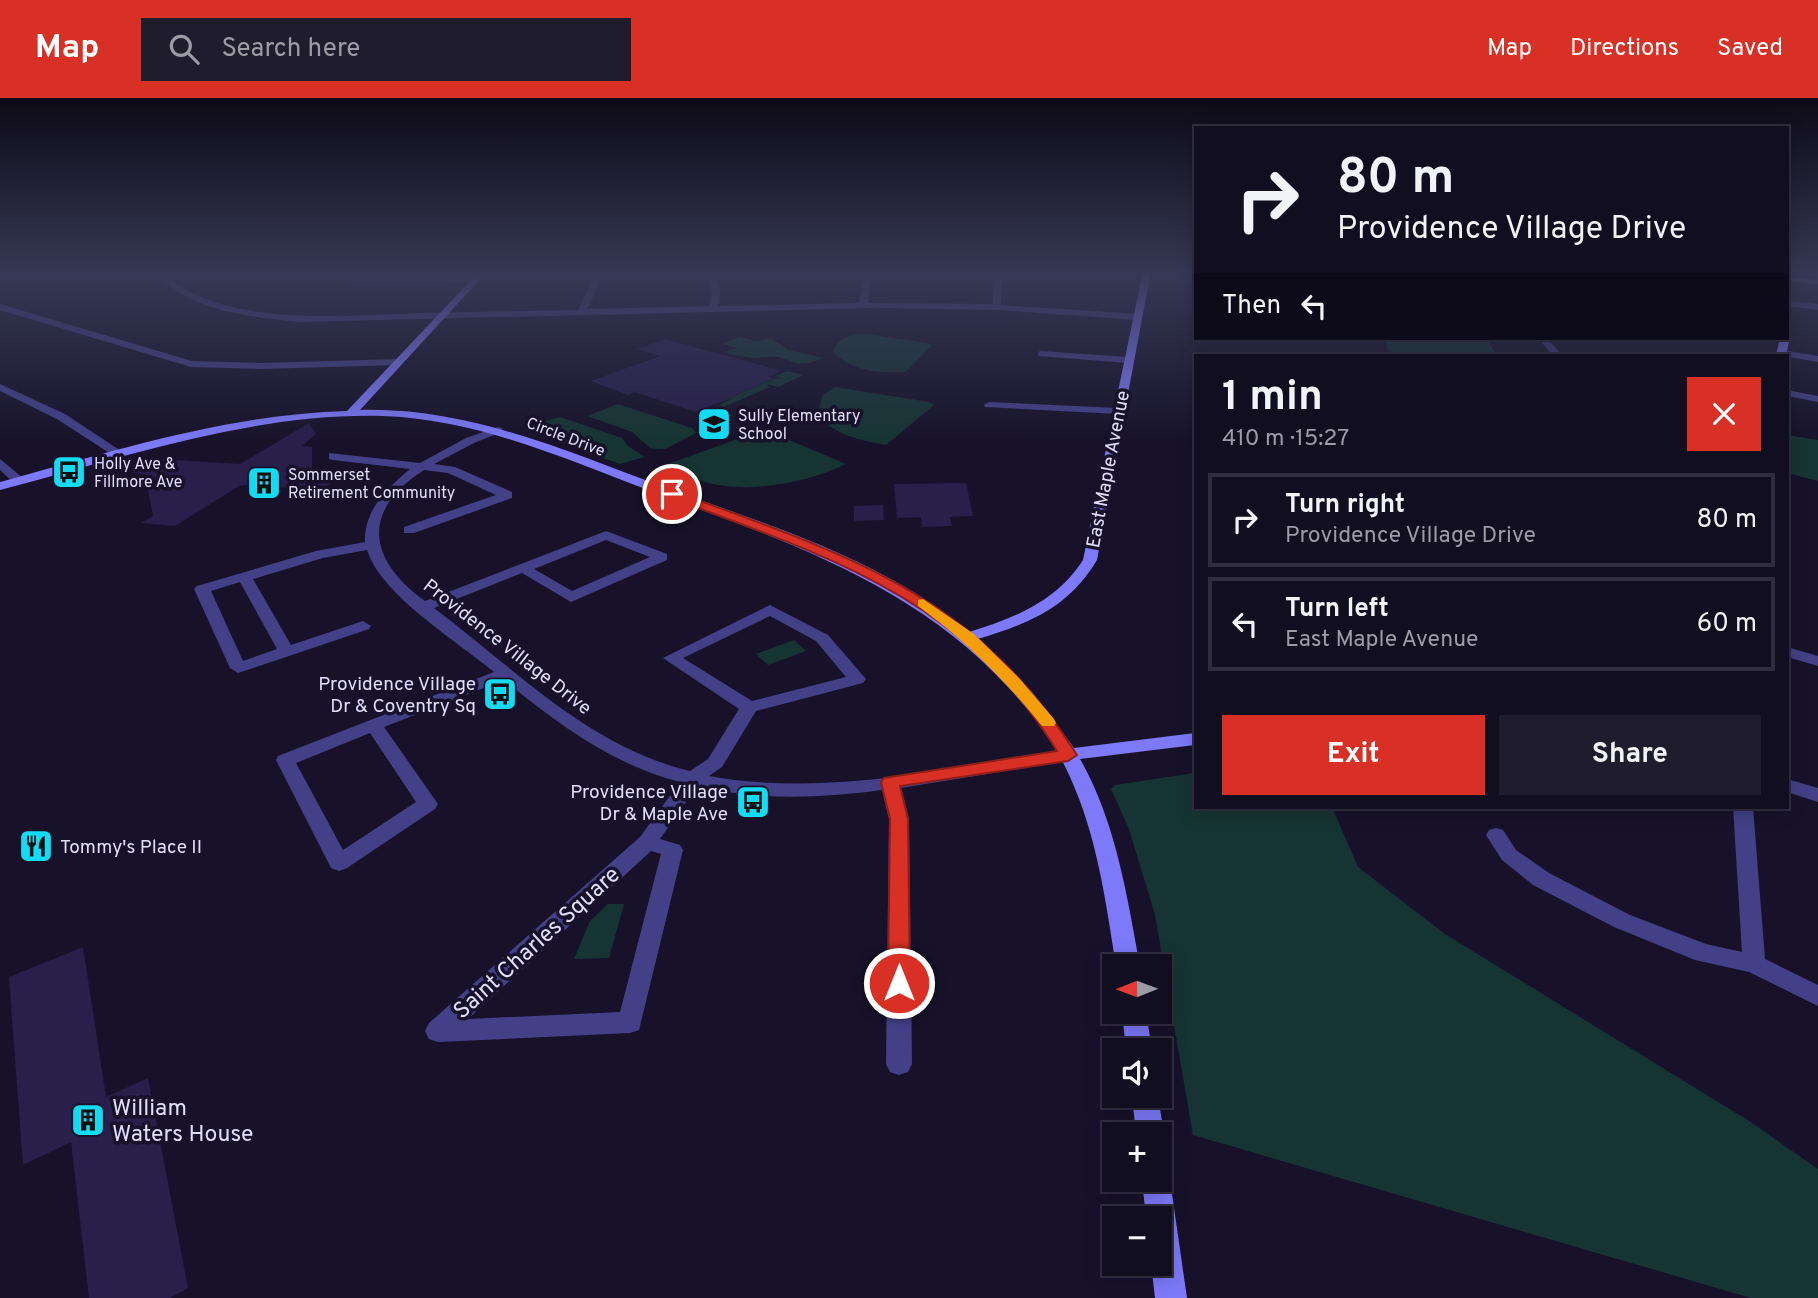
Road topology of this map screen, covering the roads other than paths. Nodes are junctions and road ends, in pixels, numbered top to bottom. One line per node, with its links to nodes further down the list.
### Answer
1 (84, 332): 10 (street)
2 (425, 332): 10 (street)
3 (1133, 332): 9 (street, East Maple Avenue)
4 (1544, 340): 5 (street)
5 (1556, 354)
6 (1041, 355): 9 (street)
7 (1789, 355): 8 (street)
8 (1818, 359)
9 (1128, 360): 15 (street, East Maple Avenue)
10 (398, 362): 16 (street)
11 (0, 387): 18 (street)
12 (1789, 393): 13 (street)
13 (1818, 399)
14 (989, 405): 15 (street)
15 (1118, 411): 30 (street, East Maple Avenue)
16 (352, 412): 17 (street, Circle Drive); 18 (street, Circle Drive)
17 (498, 430): 21 (street); 30 (street, Circle Drive)
18 (118, 453): 22 (street, Circle Drive)
19 (333, 456): 21 (street)
20 (0, 463): 22 (street)
21 (421, 466): 24 (street); 25 (street)
22 (19, 481): 23 (street, Circle Drive)
23 (0, 486)
24 (409, 530)
25 (370, 545): 27 (street); 28 (street, Providence Village Drive)
26 (523, 568): 26 (street); 28 (street)
27 (244, 576): 31 (street); 31 (street)
28 (424, 607): 34 (street, Providence Village Drive)
29 (363, 626): 31 (street)
30 (969, 637): 38 (street)
31 (287, 652)
32 (1789, 653): 33 (street)
33 (1818, 661)
34 (506, 673): 36 (street); 39 (street, Providence Village Drive)
35 (749, 707): 35 (street); 39 (street, Saint Charles Square)
36 (374, 726): 36 (street)
37 (1194, 739): 38 (street)
38 (1068, 755): 40 (street, Providence Village Drive); 46 (street)
39 (693, 778): 40 (street, Providence Village Drive); 45 (street, Saint Charles Square)
40 (890, 782): 49 (street)
41 (1789, 786): 42 (street)
42 (1818, 795)
43 (1743, 809): 47 (street)
44 (1496, 835): 47 (street)
45 (647, 842): 45 (street, Saint Charles Square)
46 (1126, 954)
47 (1754, 964): 48 (street)
48 (1818, 996)
49 (900, 1064)
50 (1158, 1192): 51 (street)
51 (1171, 1298)

